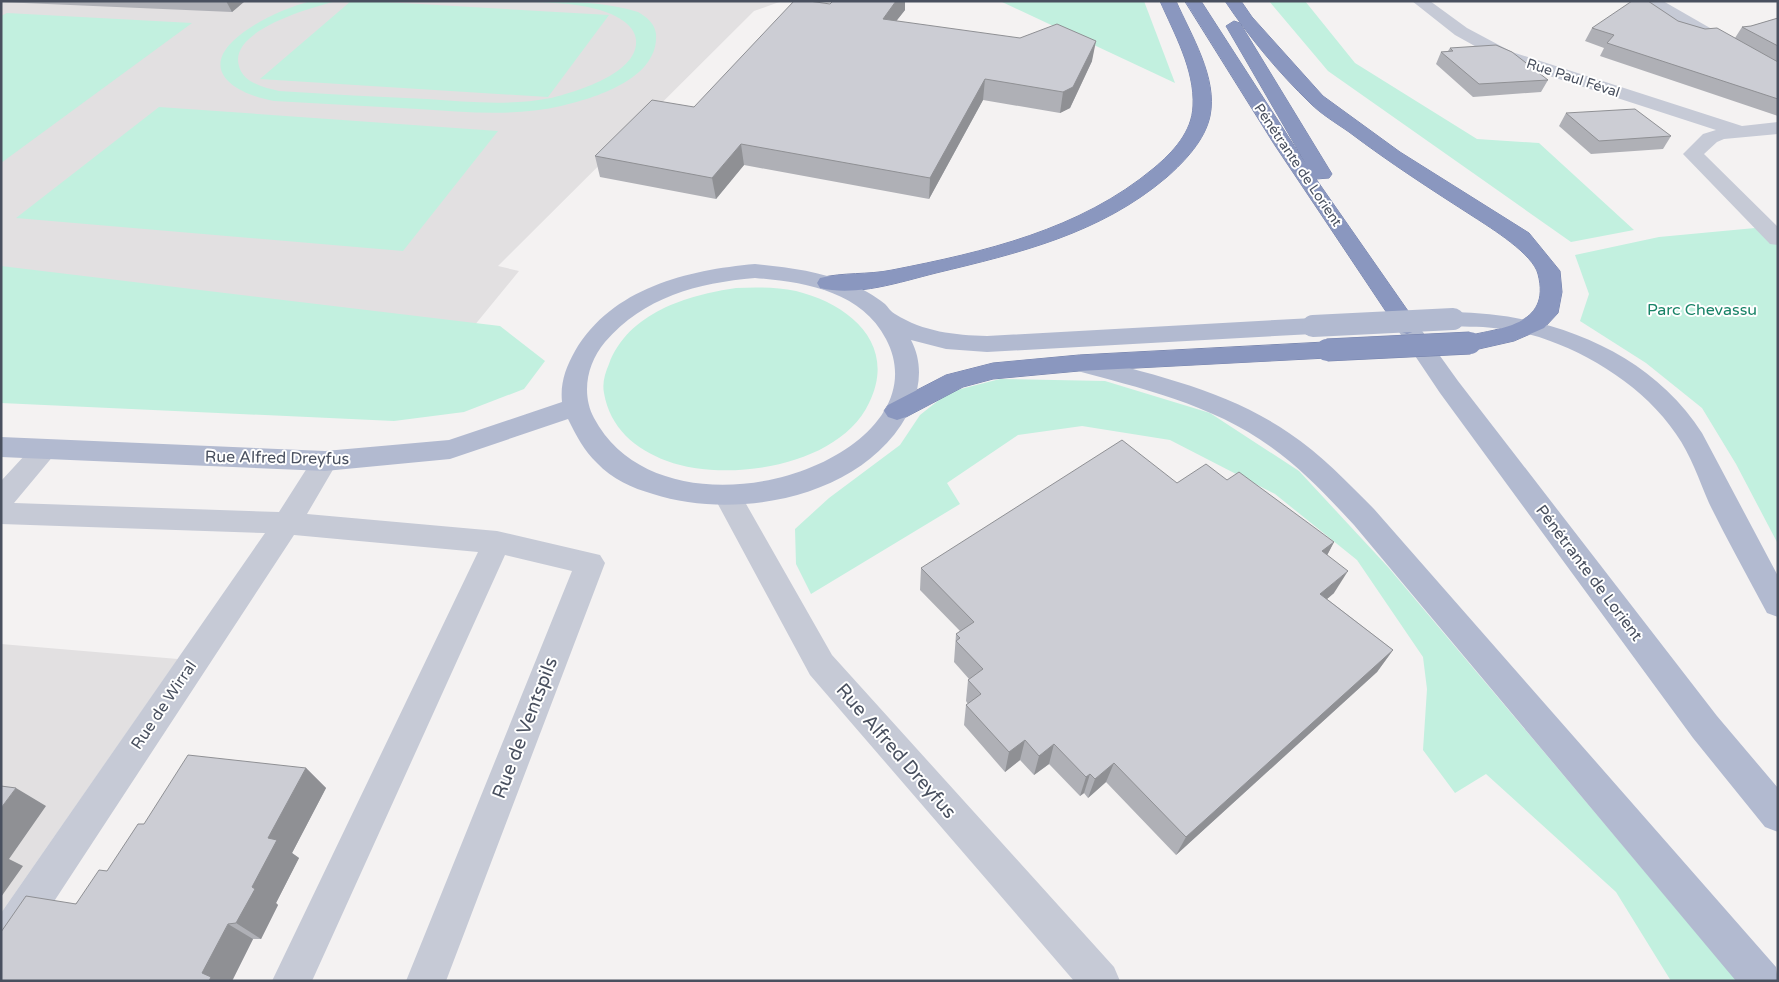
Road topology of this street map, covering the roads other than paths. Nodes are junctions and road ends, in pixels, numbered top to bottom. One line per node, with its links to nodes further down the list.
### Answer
1 (1168, 1): 11 (highway)
2 (1193, 1): 13 (highway, Pénétrante de Lorient)
3 (1219, 1): 13 (highway, Pénétrante de Lorient)
4 (1233, 1): 14 (highway)
5 (1420, 1): 9 (street, Rue Paul Féval)
6 (1651, 1): 7 (street)
7 (1778, 74)
8 (1778, 128): 9 (street)
9 (1738, 130): 10 (street)
10 (1778, 240)
11 (828, 283): 12 (main road); 16 (main road)
12 (886, 319): 14 (main road, bridge); 17 (main road)
13 (1406, 326): 27 (main road, Pénétrante de Lorient)
14 (1529, 326): 15 (highway, bridge); 26 (main road)
15 (1079, 363): 17 (highway); 32 (main road)
16 (575, 407): 20 (main road, Rue Alfred Dreyfus); 21 (main road)
17 (897, 411): 21 (main road)
18 (1, 447): 19 (main road, Rue Alfred Dreyfus)
19 (46, 449): 20 (main road, Rue Alfred Dreyfus); 22 (street)
20 (325, 462): 24 (street, Rue de Wirral)
21 (727, 495): 31 (street, Rue Alfred Dreyfus)
22 (1, 499)
23 (1, 514): 24 (street, Rue de Ventspils)
24 (287, 523): 25 (street, Rue de Ventspils); 28 (street, Rue de Wirral)
25 (497, 542): 29 (street); 30 (street, Rue de Ventspils)
26 (1778, 604)
27 (1778, 814)
28 (1, 947)
29 (292, 981)
30 (426, 981)
31 (1100, 981)
32 (1762, 981)

